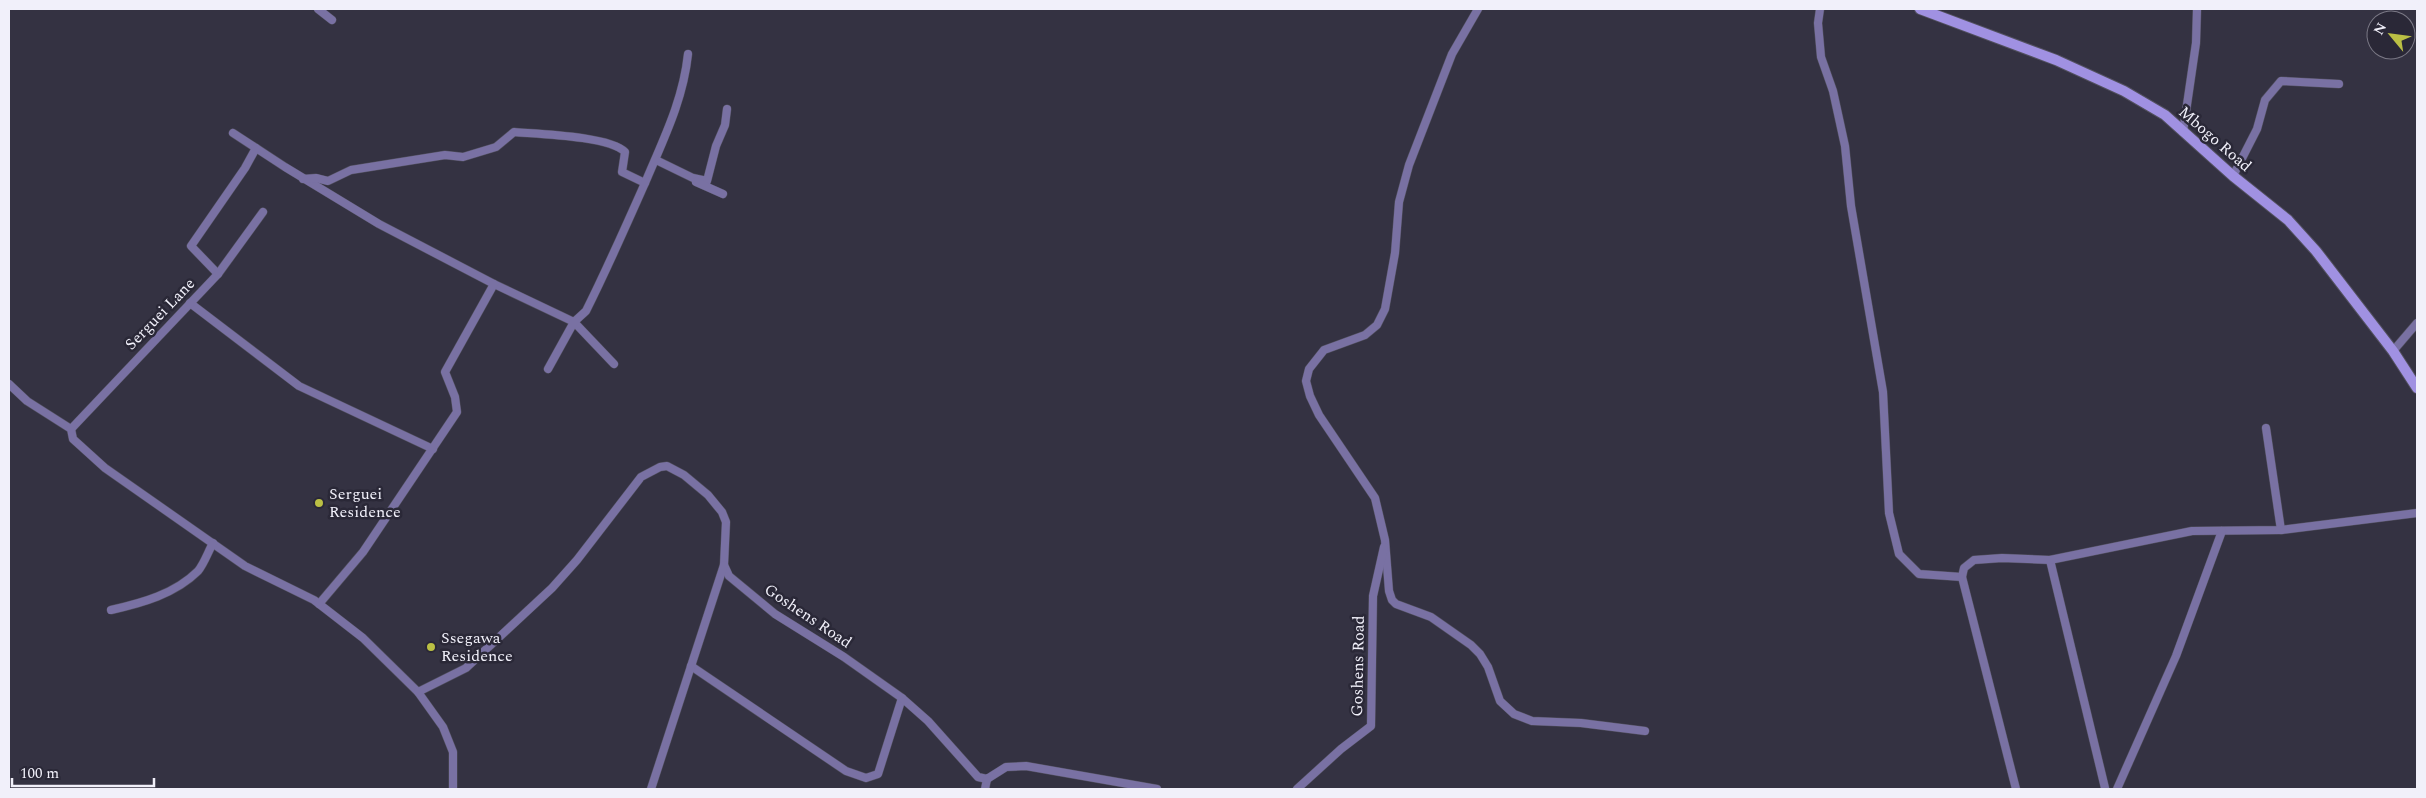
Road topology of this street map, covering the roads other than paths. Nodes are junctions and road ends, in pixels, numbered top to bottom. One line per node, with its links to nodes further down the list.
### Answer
1 (318, 9): 6 (street)
2 (1478, 9): 36 (street)
3 (1820, 9): 40 (street)
4 (1920, 9): 11 (main road, Mbogo Road)
5 (2197, 9): 11 (street)
6 (332, 20)
7 (688, 54): 13 (street)
8 (2339, 84): 15 (street)
9 (727, 110): 13 (street)
10 (233, 132): 12 (street)
11 (2183, 132): 15 (main road, Mbogo Road)
12 (256, 148): 16 (street); 20 (street)
13 (656, 160): 14 (street)
14 (650, 172): 17 (street); 18 (street)
15 (2233, 176): 25 (main road, Mbogo Road)
16 (303, 178): 17 (street); 21 (street)
17 (645, 183): 23 (street)
18 (724, 194)
19 (263, 212): 20 (street, Serguei Lane)
20 (218, 274): 22 (street, Serguei Lane)
21 (494, 284): 23 (street); 32 (street)
22 (190, 303): 31 (street, Serguei Lane); 32 (street)
23 (574, 322): 26 (street); 27 (street)
24 (2417, 323): 25 (street)
25 (2393, 351): 29 (main road, Mbogo Road)
26 (614, 364)
27 (548, 369)
28 (9, 384): 31 (street)
29 (2417, 388)
30 (2266, 428): 34 (street)
31 (71, 429): 37 (street)
32 (433, 449): 41 (street)
33 (2417, 512): 34 (street)
34 (2281, 530): 35 (street)
35 (2222, 531): 38 (street); 55 (street)
36 (1385, 540): 46 (street); 53 (street, Goshens Road)
37 (212, 543): 41 (street); 42 (street)
38 (2050, 560): 40 (street); 48 (street)
39 (724, 565): 43 (street); 44 (street); 45 (street, Goshens Road)
40 (1962, 577): 54 (street)
41 (319, 604): 44 (street)
42 (111, 610)
43 (691, 666): 45 (street); 50 (street)
44 (418, 692): 49 (street)
45 (902, 698): 47 (street, Goshens Road)
46 (1645, 731)
47 (987, 779): 51 (street); 52 (street)
48 (2106, 788)
49 (453, 789)
50 (651, 789)
51 (985, 789)
52 (1157, 789)
53 (1297, 789)
54 (2016, 789)
55 (2117, 789)

